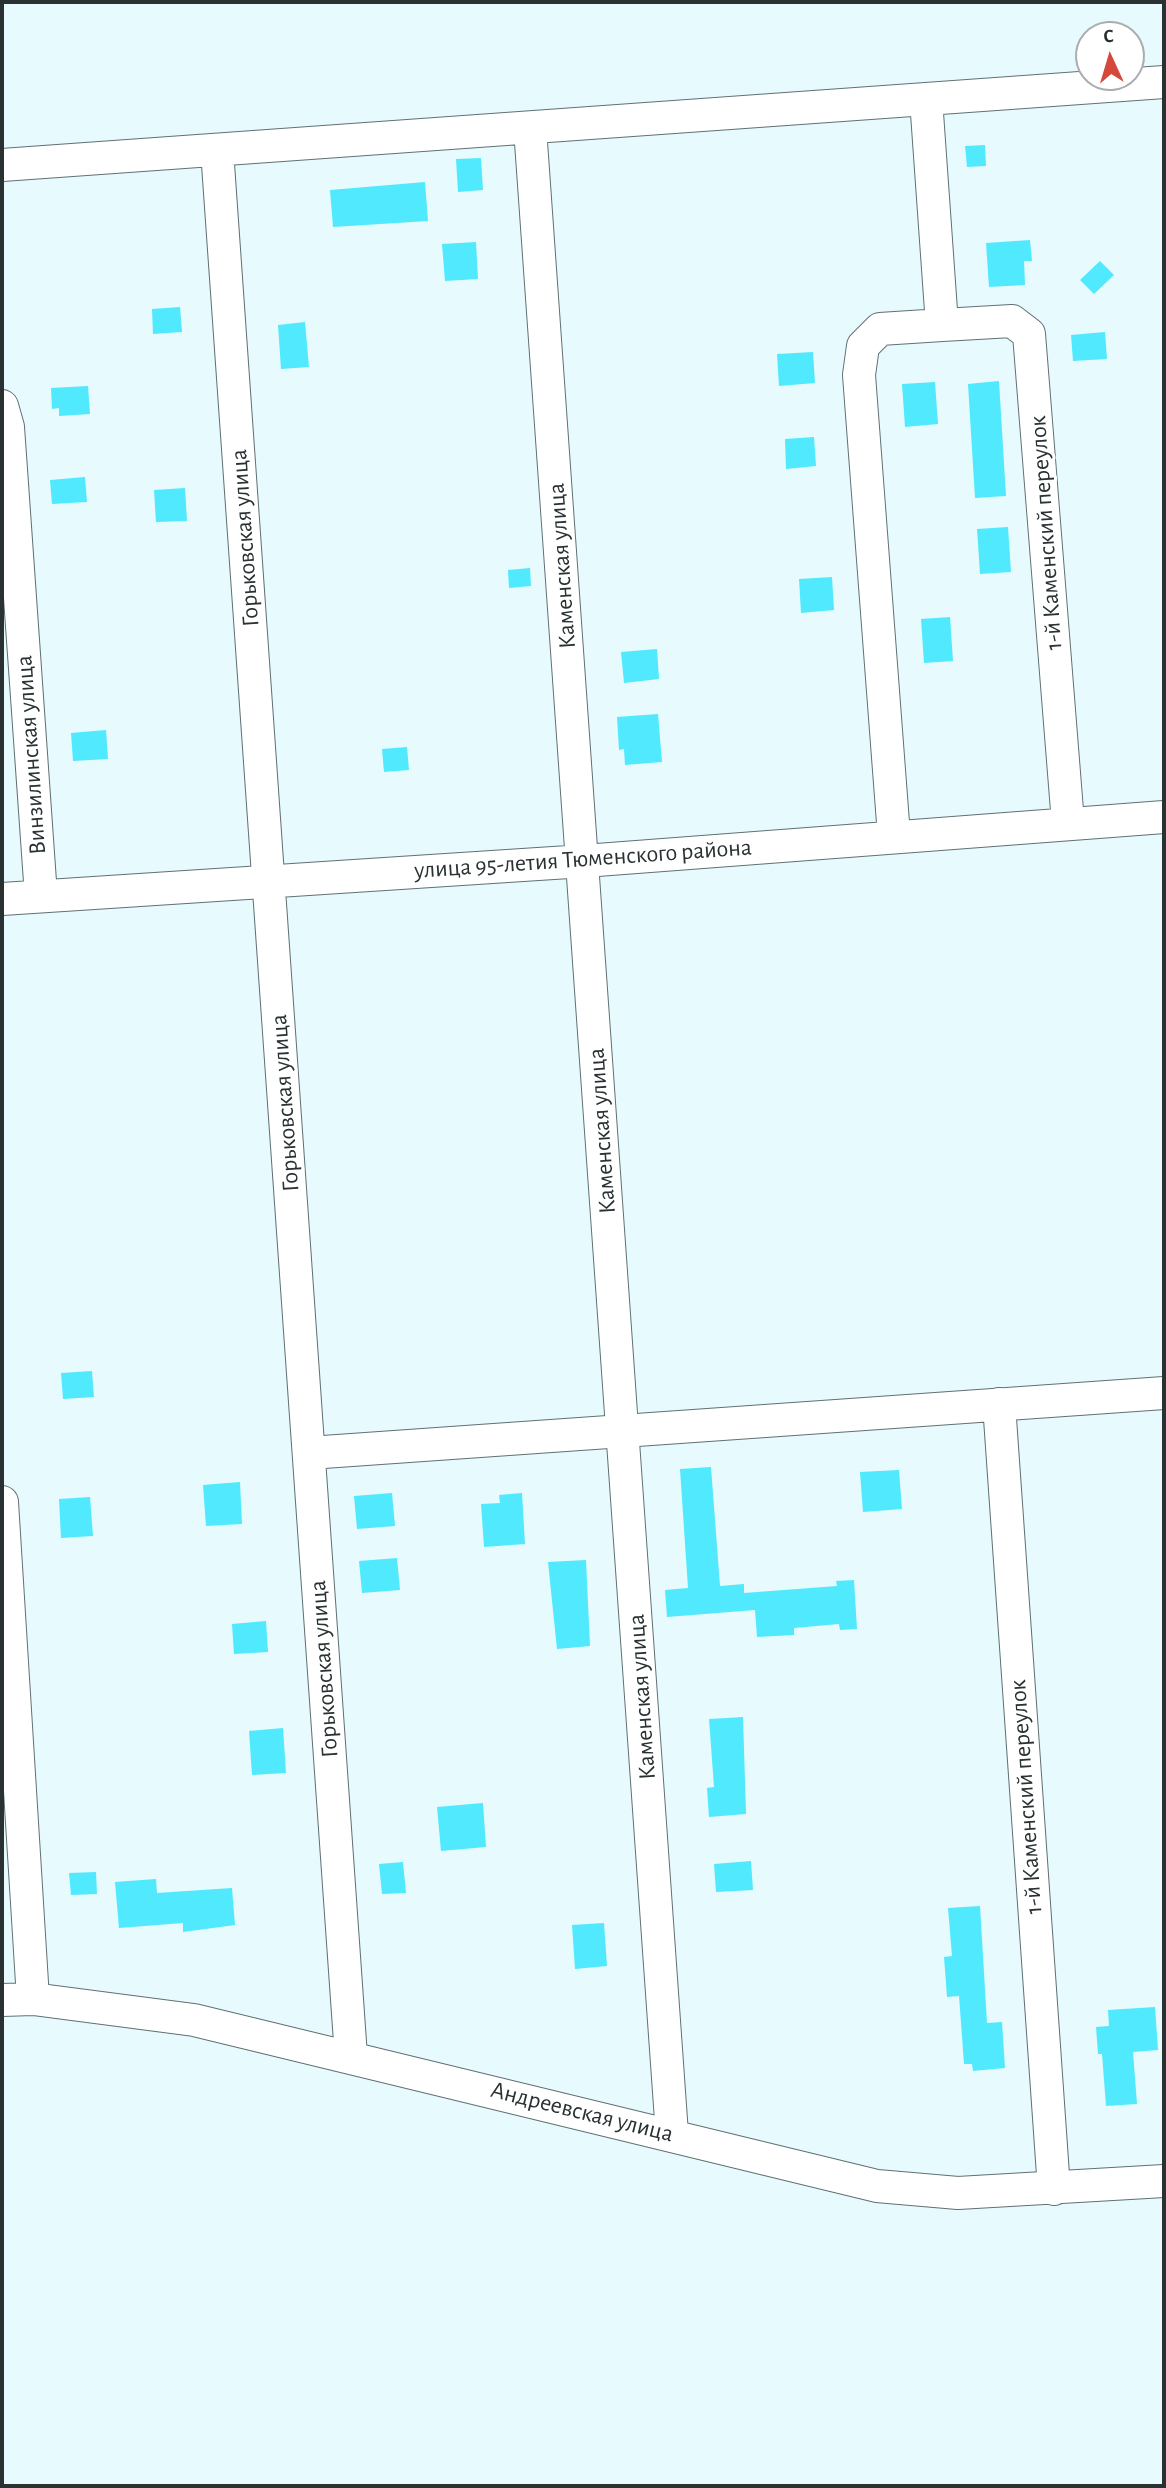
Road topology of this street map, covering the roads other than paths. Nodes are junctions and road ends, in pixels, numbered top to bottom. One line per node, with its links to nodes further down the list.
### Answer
1 (1164, 82): 2 (street)
2 (926, 99): 3 (street); 6 (street)
3 (530, 128): 4 (street); 11 (street, Каменская улица)
4 (217, 150): 5 (street); 12 (street, Горьковская улица)
5 (2, 166)
6 (942, 325): 9 (street, 1-й Каменский переулок); 10 (street, 1-й Каменский переулок)
7 (2, 406): 13 (street, Винзилинская улица)
8 (1164, 817): 9 (street, улица 95-летия Тюменского района)
9 (1068, 823): 10 (street, улица 95-летия Тюменского района)
10 (894, 836): 11 (street, улица 95-летия Тюменского района)
11 (584, 861): 12 (street, улица 95-летия Тюменского района); 17 (street, Каменская улица)
12 (270, 881): 13 (street, улица 95-летия Тюменского района); 18 (street, Горьковская улица)
13 (41, 896): 14 (street, улица 95-летия Тюменского района)
14 (2, 899)
15 (1164, 1393): 16 (street)
16 (999, 1404): 17 (street); 25 (street, 1-й Каменский переулок)
17 (623, 1431): 18 (street); 23 (street, Каменская улица)
18 (309, 1452): 22 (street, Горьковская улица)
19 (2, 1502): 20 (street)
20 (33, 1999): 21 (street, Андреевская улица); 22 (street, Андреевская улица)
21 (2, 2000)
22 (351, 2056): 23 (street, Андреевская улица)
23 (672, 2134): 25 (street, Андреевская улица)
24 (1164, 2181): 25 (street, Андреевская улица)
25 (1054, 2189)

